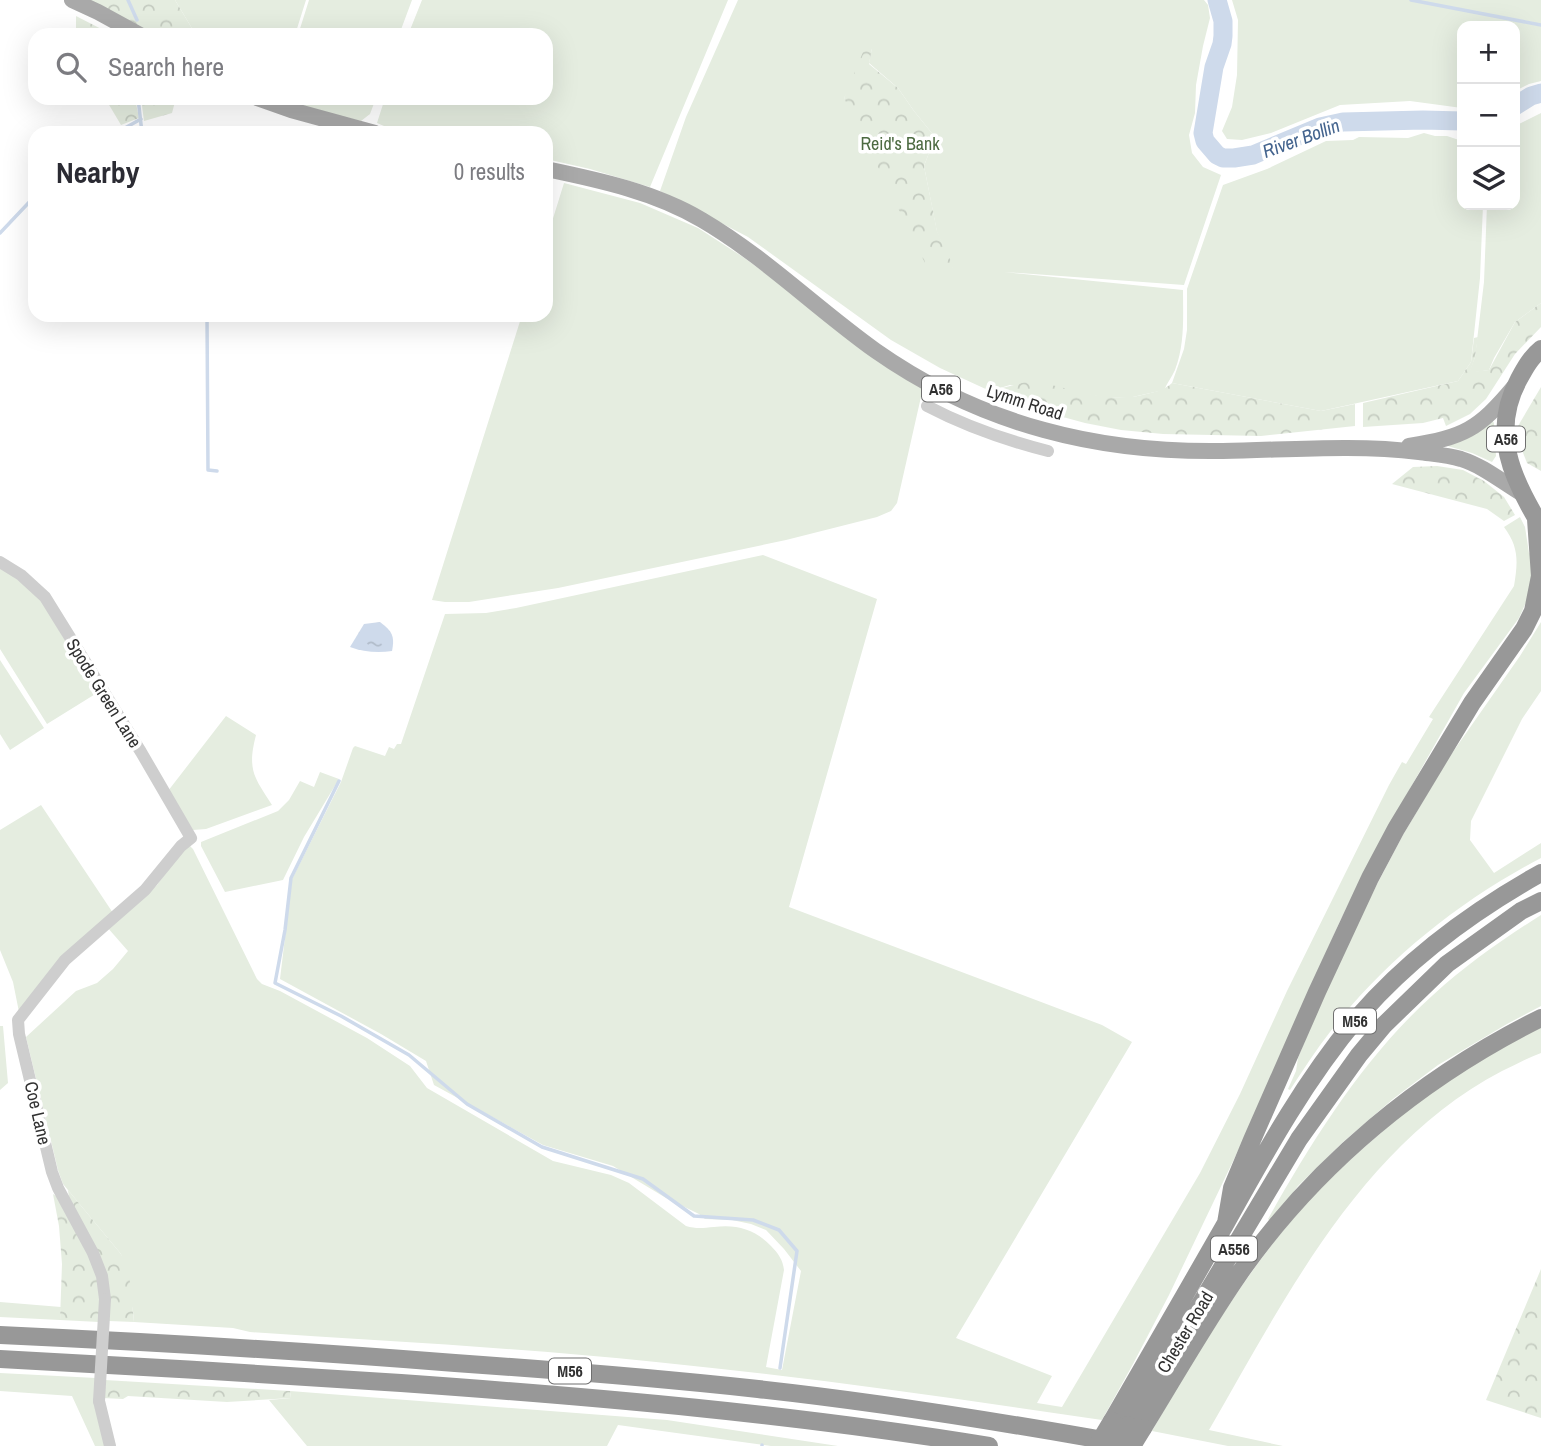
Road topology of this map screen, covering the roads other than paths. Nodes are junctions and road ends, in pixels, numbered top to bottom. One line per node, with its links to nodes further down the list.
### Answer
1 (72, 0): 2 (main road)
2 (127, 28)
3 (277, 105): 4 (main road)
4 (348, 126)
5 (553, 170): 9 (main road, Lymm Road / A56)
6 (1541, 349): 7 (highway, A56)
7 (1516, 385): 9 (main road, Lymm Road / A56); 11 (highway, A56)
8 (927, 406): 10 (street)
9 (1390, 449): 11 (main road, Lymm Road / A56)
10 (1048, 452)
11 (1521, 493): 12 (highway, A56)
12 (1539, 522): 19 (highway)
13 (0, 562): 14 (street, Spode Green Lane)
14 (191, 838): 24 (street, Coe Lane, bridge)
15 (1541, 873): 19 (highway, M56)
16 (1541, 901): 18 (highway, M56)
17 (1541, 1018): 23 (highway, A556)
18 (1343, 1075): 23 (highway, Chester Road / A556)
19 (1226, 1223): 23 (highway, Chester Road / A556)
20 (0, 1335): 29 (highway, M56)
21 (0, 1359): 22 (highway, M56)
22 (716, 1410): 25 (highway); 26 (highway, M56)
23 (1128, 1424): 27 (highway, Chester Road / A556, bridge); 28 (highway, Chester Road / A556, bridge); 29 (highway, A556, bridge)
24 (110, 1446)
25 (915, 1446)
26 (989, 1446)
27 (1097, 1446)
28 (1115, 1446)
29 (1134, 1446)

